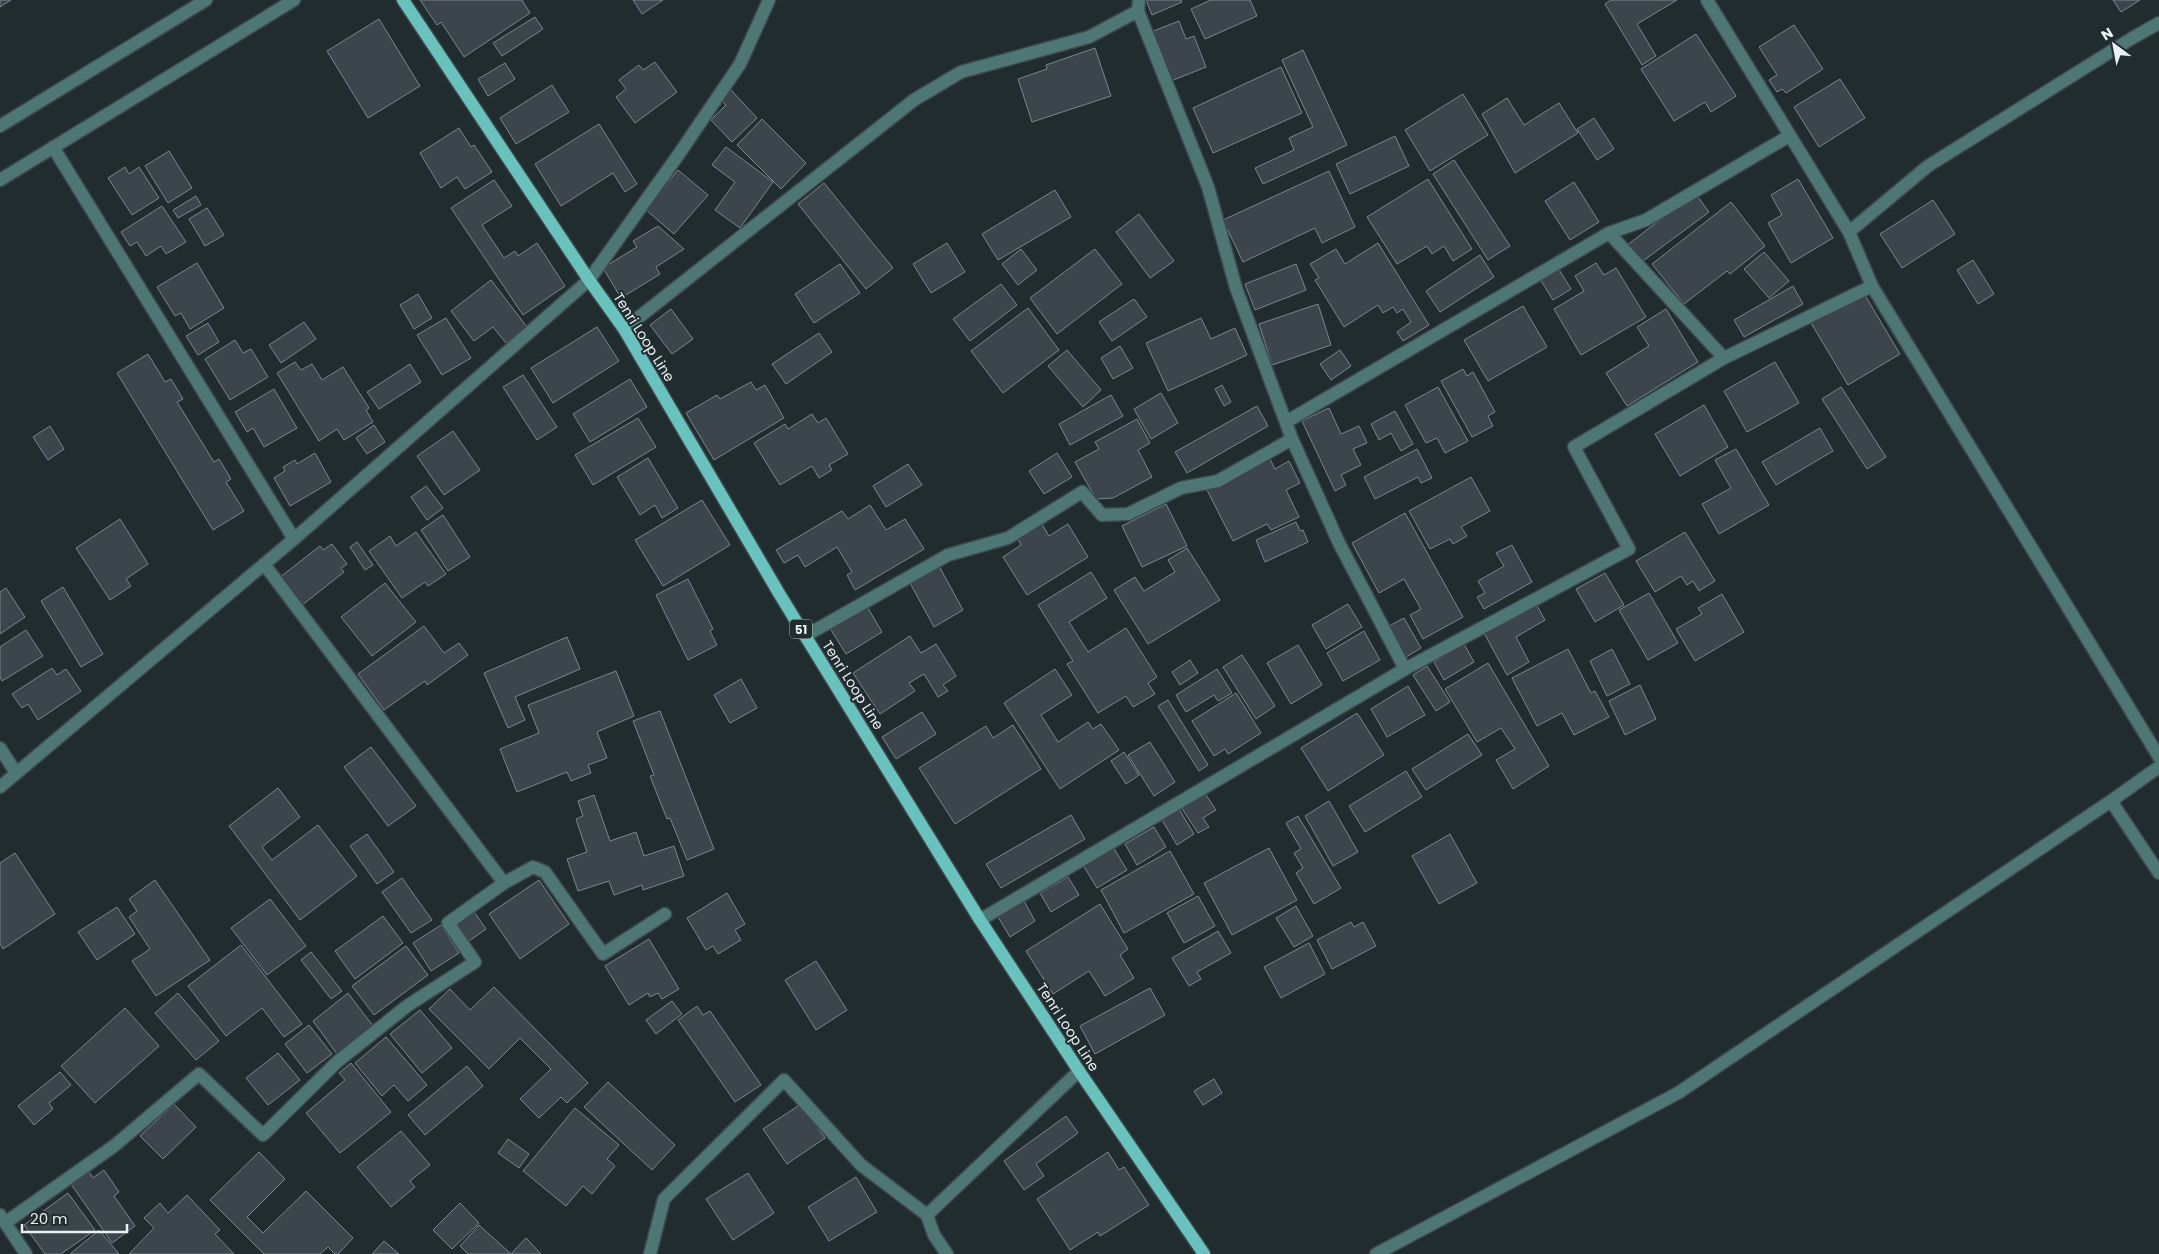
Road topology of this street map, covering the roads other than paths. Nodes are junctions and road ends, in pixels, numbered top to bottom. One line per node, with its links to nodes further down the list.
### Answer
1 (206, 0): 8 (street)
2 (294, 0): 10 (street)
3 (403, 0): 14 (main road, Tenri Loop Line / 51)
4 (769, 0): 14 (street)
5 (1707, 0): 9 (street)
6 (1138, 6): 16 (street); 18 (street)
7 (2159, 23): 12 (street)
8 (0, 126)
9 (1789, 136): 12 (street); 13 (street)
10 (53, 148): 11 (street); 20 (street)
11 (0, 180)
12 (1849, 232): 15 (street)
13 (1609, 233): 17 (street); 18 (street)
14 (589, 280): 16 (main road, Tenri Loop Line / 51); 20 (street)
15 (1872, 286): 17 (street); 25 (street)
16 (624, 328): 22 (main road, Tenri Loop Line / 51)
17 (1724, 358): 23 (street)
18 (1286, 422): 19 (street)
19 (1292, 439): 22 (street); 23 (street)
20 (294, 539): 21 (street)
21 (264, 564): 27 (street); 31 (street)
22 (805, 636): 33 (main road, Tenri Loop Line / 51)
23 (1405, 669): 33 (street)
24 (0, 748): 27 (street)
25 (2159, 757)
26 (2159, 767): 29 (street)
27 (16, 773): 28 (street)
28 (0, 787)
29 (2112, 801): 30 (street); 41 (street)
30 (2159, 873)
31 (504, 883): 32 (street); 36 (street)
32 (665, 914)
33 (980, 920): 34 (main road, Tenri Loop Line / 51)
34 (1079, 1071): 35 (street); 40 (main road, Tenri Loop Line / 51)
35 (927, 1216): 38 (street); 39 (street)
36 (3, 1219): 37 (street)
37 (26, 1254)
38 (650, 1254)
39 (947, 1254)
40 (1204, 1254)
41 (1376, 1254)

